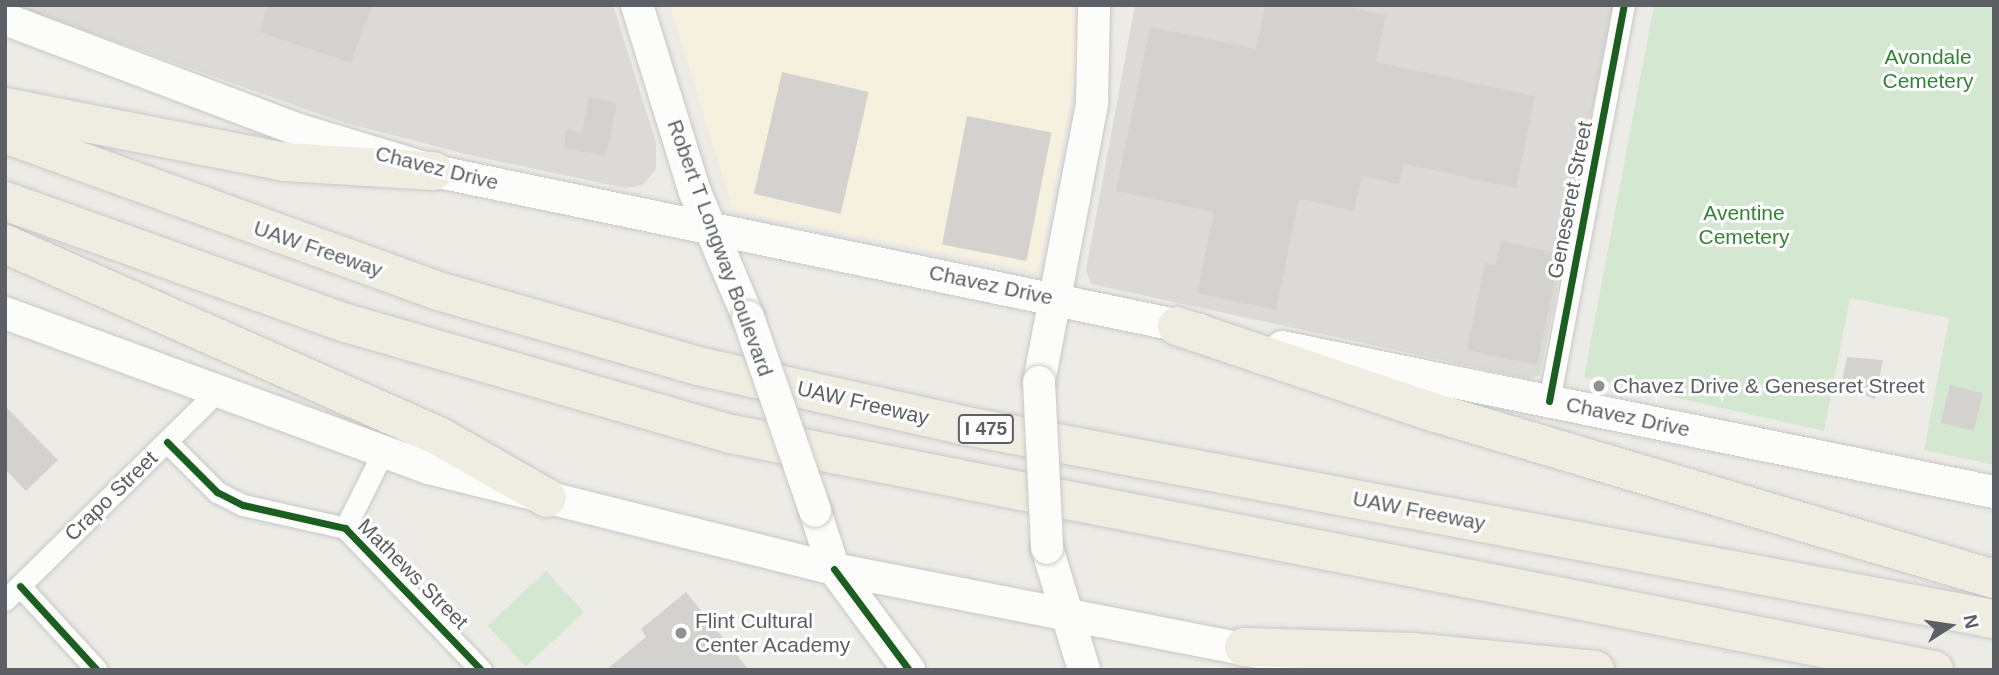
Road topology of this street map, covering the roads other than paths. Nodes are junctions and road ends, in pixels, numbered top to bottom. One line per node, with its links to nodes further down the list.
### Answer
1 (637, 5): 9 (main road, Robert T Longway Boulevard)
2 (1094, 5): 11 (main road)
3 (1625, 5): 15 (street, Geneseret Street)
4 (5, 19): 7 (main road, Chavez Drive)
5 (5, 107): 7 (highway)
6 (5, 134): 25 (highway, UAW Freeway / I 475)
7 (434, 171): 9 (main road, Chavez Drive)
8 (5, 201): 33 (highway)
9 (713, 224): 11 (main road, Chavez Drive); 21 (main road, Robert T Longway Boulevard, bridge)
10 (5, 244): 19 (highway)
11 (1056, 299): 13 (main road, Chavez Drive); 24 (main road, bridge)
12 (5, 313): 14 (main road)
13 (1177, 326): 15 (main road, Chavez Drive); 22 (highway)
14 (217, 392): 16 (street, Crapo Street); 17 (main road)
15 (1549, 401): 18 (main road, Chavez Drive)
16 (167, 442): 20 (street, Mathews Street); 23 (street, Crapo Street)
17 (383, 452): 19 (main road); 20 (street, Mathews Street)
18 (1994, 492)
19 (547, 498): 21 (main road)
20 (345, 528): 28 (street, Mathews Street)
21 (834, 569): 24 (main road); 29 (main road, Robert T Longway Boulevard)
22 (1994, 579)
23 (13, 593): 27 (street)
24 (1064, 614): 26 (main road); 30 (main road)
25 (1994, 620)
26 (1244, 647): 31 (main road); 32 (highway)
27 (97, 670)
28 (481, 670)
29 (909, 670)
30 (1084, 670)
31 (1350, 670)
32 (1595, 670)
33 (1934, 670)

